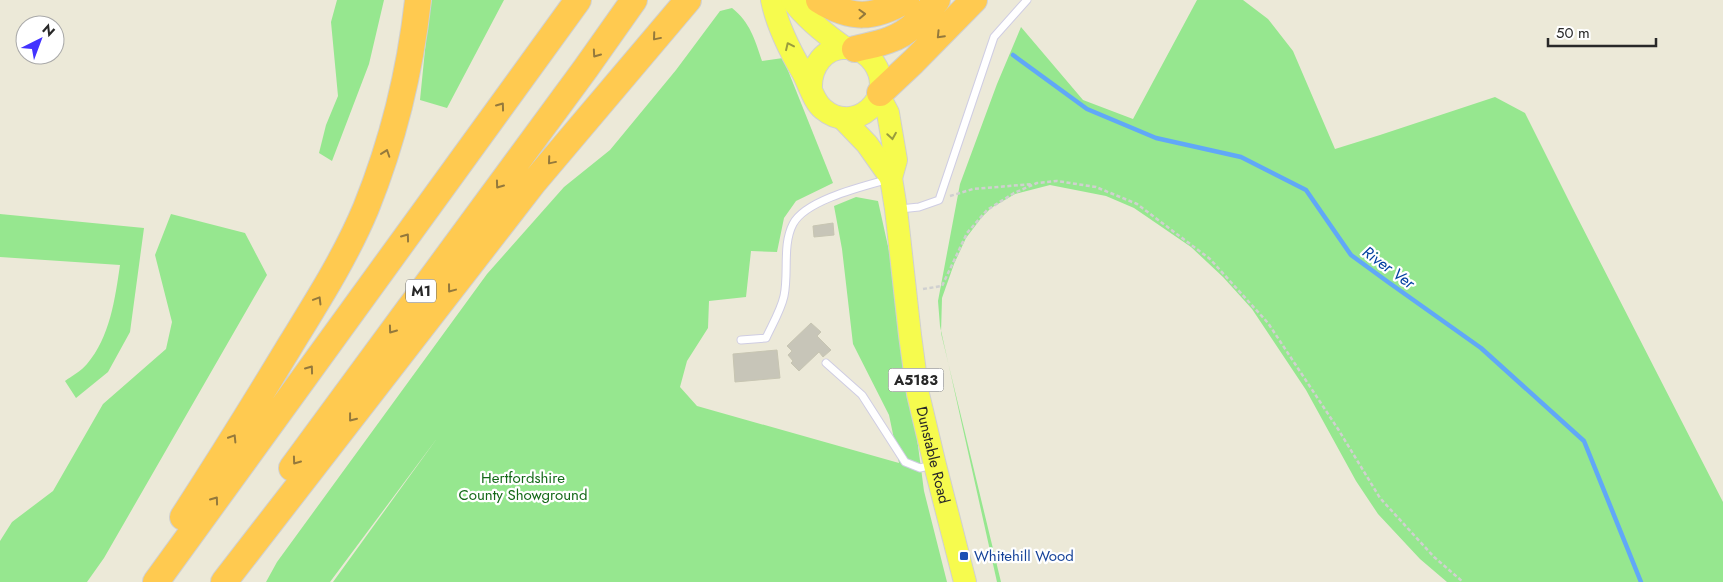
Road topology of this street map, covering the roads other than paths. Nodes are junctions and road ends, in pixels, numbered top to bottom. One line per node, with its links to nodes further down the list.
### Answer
1 (418, 0): 21 (highway, one-way to 1)
2 (578, 0): 22 (highway, one-way to 2)
3 (634, 0): 23 (highway, M1, one-way to 23)
4 (688, 0): 24 (highway, one-way to 24)
5 (772, 0): 13 (main road, one-way to 5)
6 (792, 0): 12 (main road)
7 (819, 0): 8 (highway, one-way to 8)
8 (906, 0)
9 (937, 0): 12 (highway)
10 (974, 0): 14 (highway, one-way to 14)
11 (1027, 0): 17 (lane)
12 (850, 48): 13 (main road); 14 (main road)
13 (812, 89): 15 (main road)
14 (879, 95): 15 (main road); 16 (main road, Dunstable Road / A5183, one-way to 16)
15 (842, 118): 16 (main road, Dunstable Road / A5183)
16 (891, 178): 17 (main road, Dunstable Road / A5183); 18 (lane)
17 (896, 209): 20 (main road, Dunstable Road / A5183)
18 (741, 340)
19 (826, 363): 20 (lane)
20 (934, 465): 25 (main road, Dunstable Road / A5183)
21 (140, 582)
22 (156, 582)
23 (208, 582)
24 (224, 582)
25 (965, 582)

